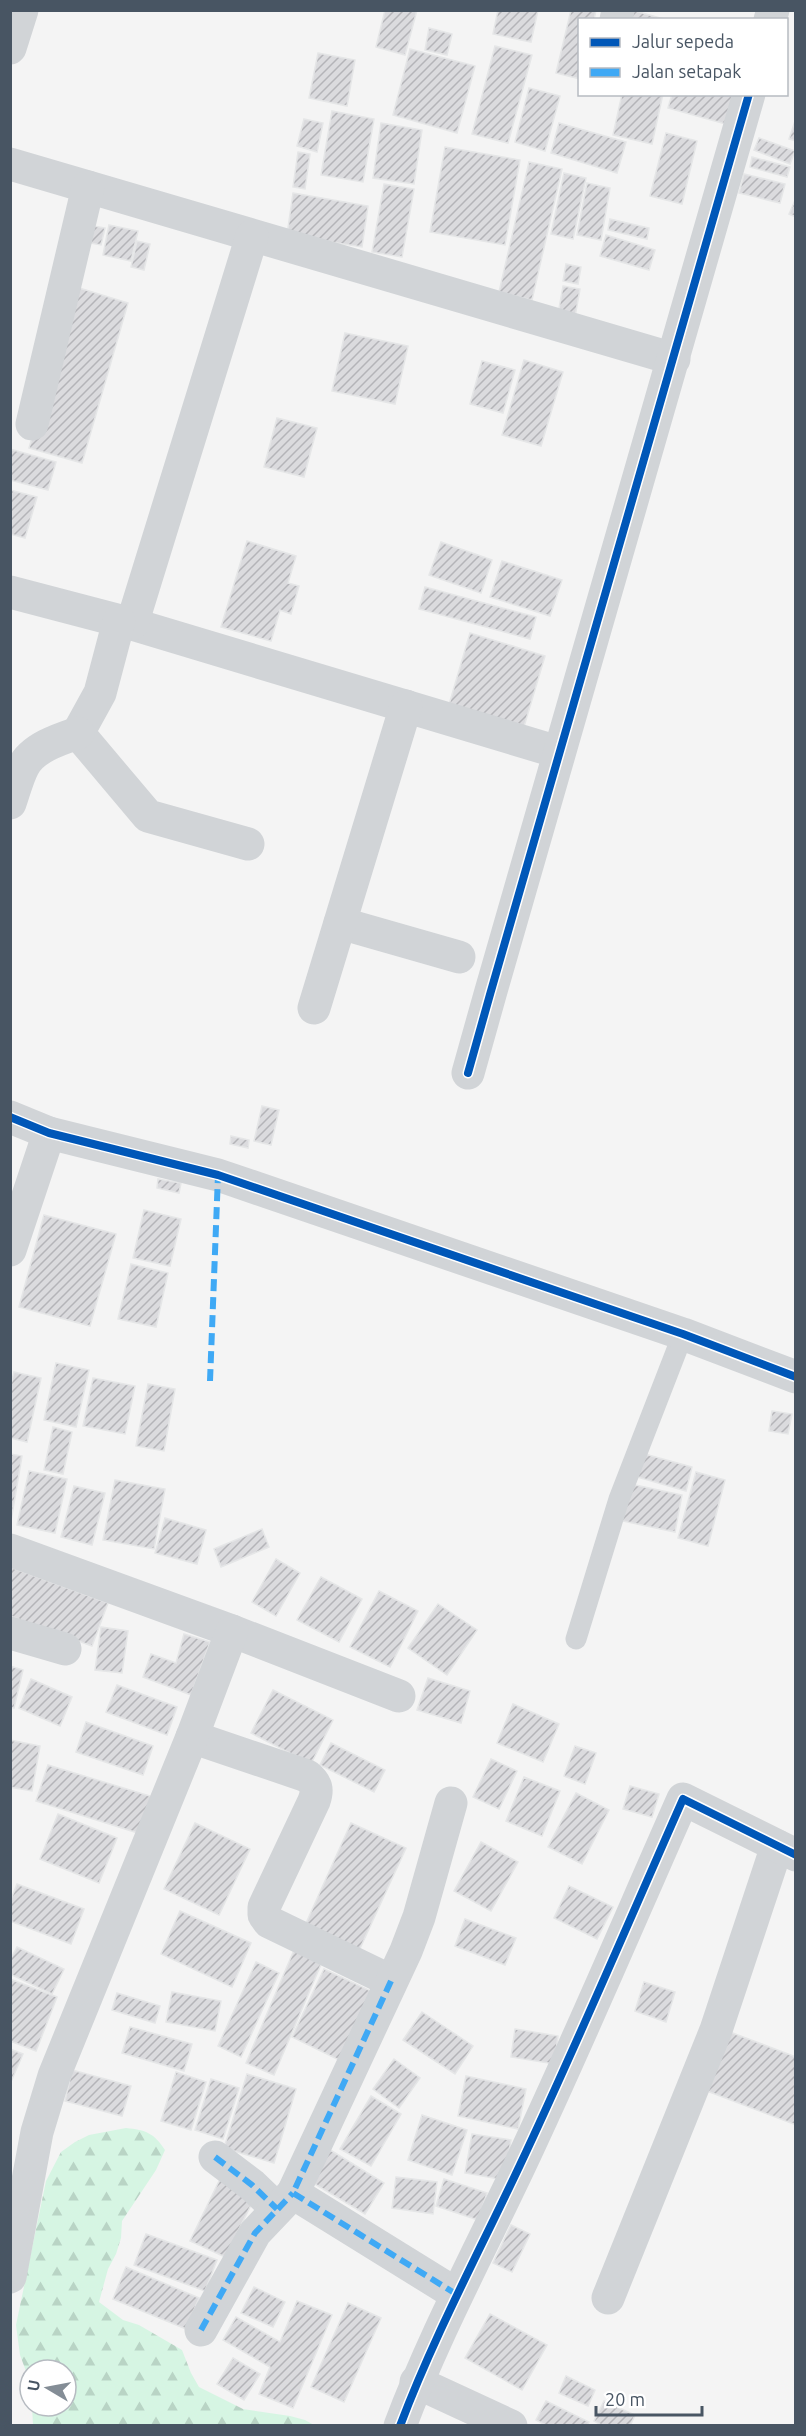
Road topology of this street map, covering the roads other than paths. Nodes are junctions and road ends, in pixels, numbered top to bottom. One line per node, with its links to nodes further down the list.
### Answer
1 (22, 10): 2 (street)
2 (10, 48)
3 (748, 96): 7 (street)
4 (10, 164): 5 (street)
5 (88, 187): 6 (street); 8 (street)
6 (252, 236): 7 (street); 10 (street)
7 (674, 359): 13 (street)
8 (32, 424)
9 (10, 592): 10 (street)
10 (126, 622): 11 (street); 12 (street)
11 (406, 706): 13 (street); 16 (street)
12 (78, 733): 14 (street); 15 (street)
13 (558, 752): 19 (street)
14 (10, 803)
15 (248, 844)
16 (340, 923): 17 (street); 18 (street)
17 (459, 957)
18 (314, 1008)
19 (468, 1073)
20 (10, 1117): 21 (street)
21 (49, 1133): 22 (street); 23 (street)
22 (10, 1250)
23 (683, 1334): 24 (street); 28 (lane)
24 (795, 1377)
25 (10, 1550): 26 (street)
26 (232, 1631): 30 (street); 31 (street)
27 (10, 1633): 29 (street)
28 (576, 1639)
29 (65, 1649)
30 (399, 1696)
31 (192, 1737): 34 (street); 37 (street)
32 (451, 1803): 34 (street)
33 (786, 1850): 38 (street); 39 (street)
34 (391, 1981): 36 (street)
35 (214, 2157): 36 (street)
36 (285, 2201): 38 (street); 40 (street)
37 (10, 2277)
38 (456, 2294): 41 (street)
39 (608, 2298)
40 (201, 2330)
41 (417, 2382): 42 (street); 43 (street)
42 (400, 2426)
43 (511, 2426)

